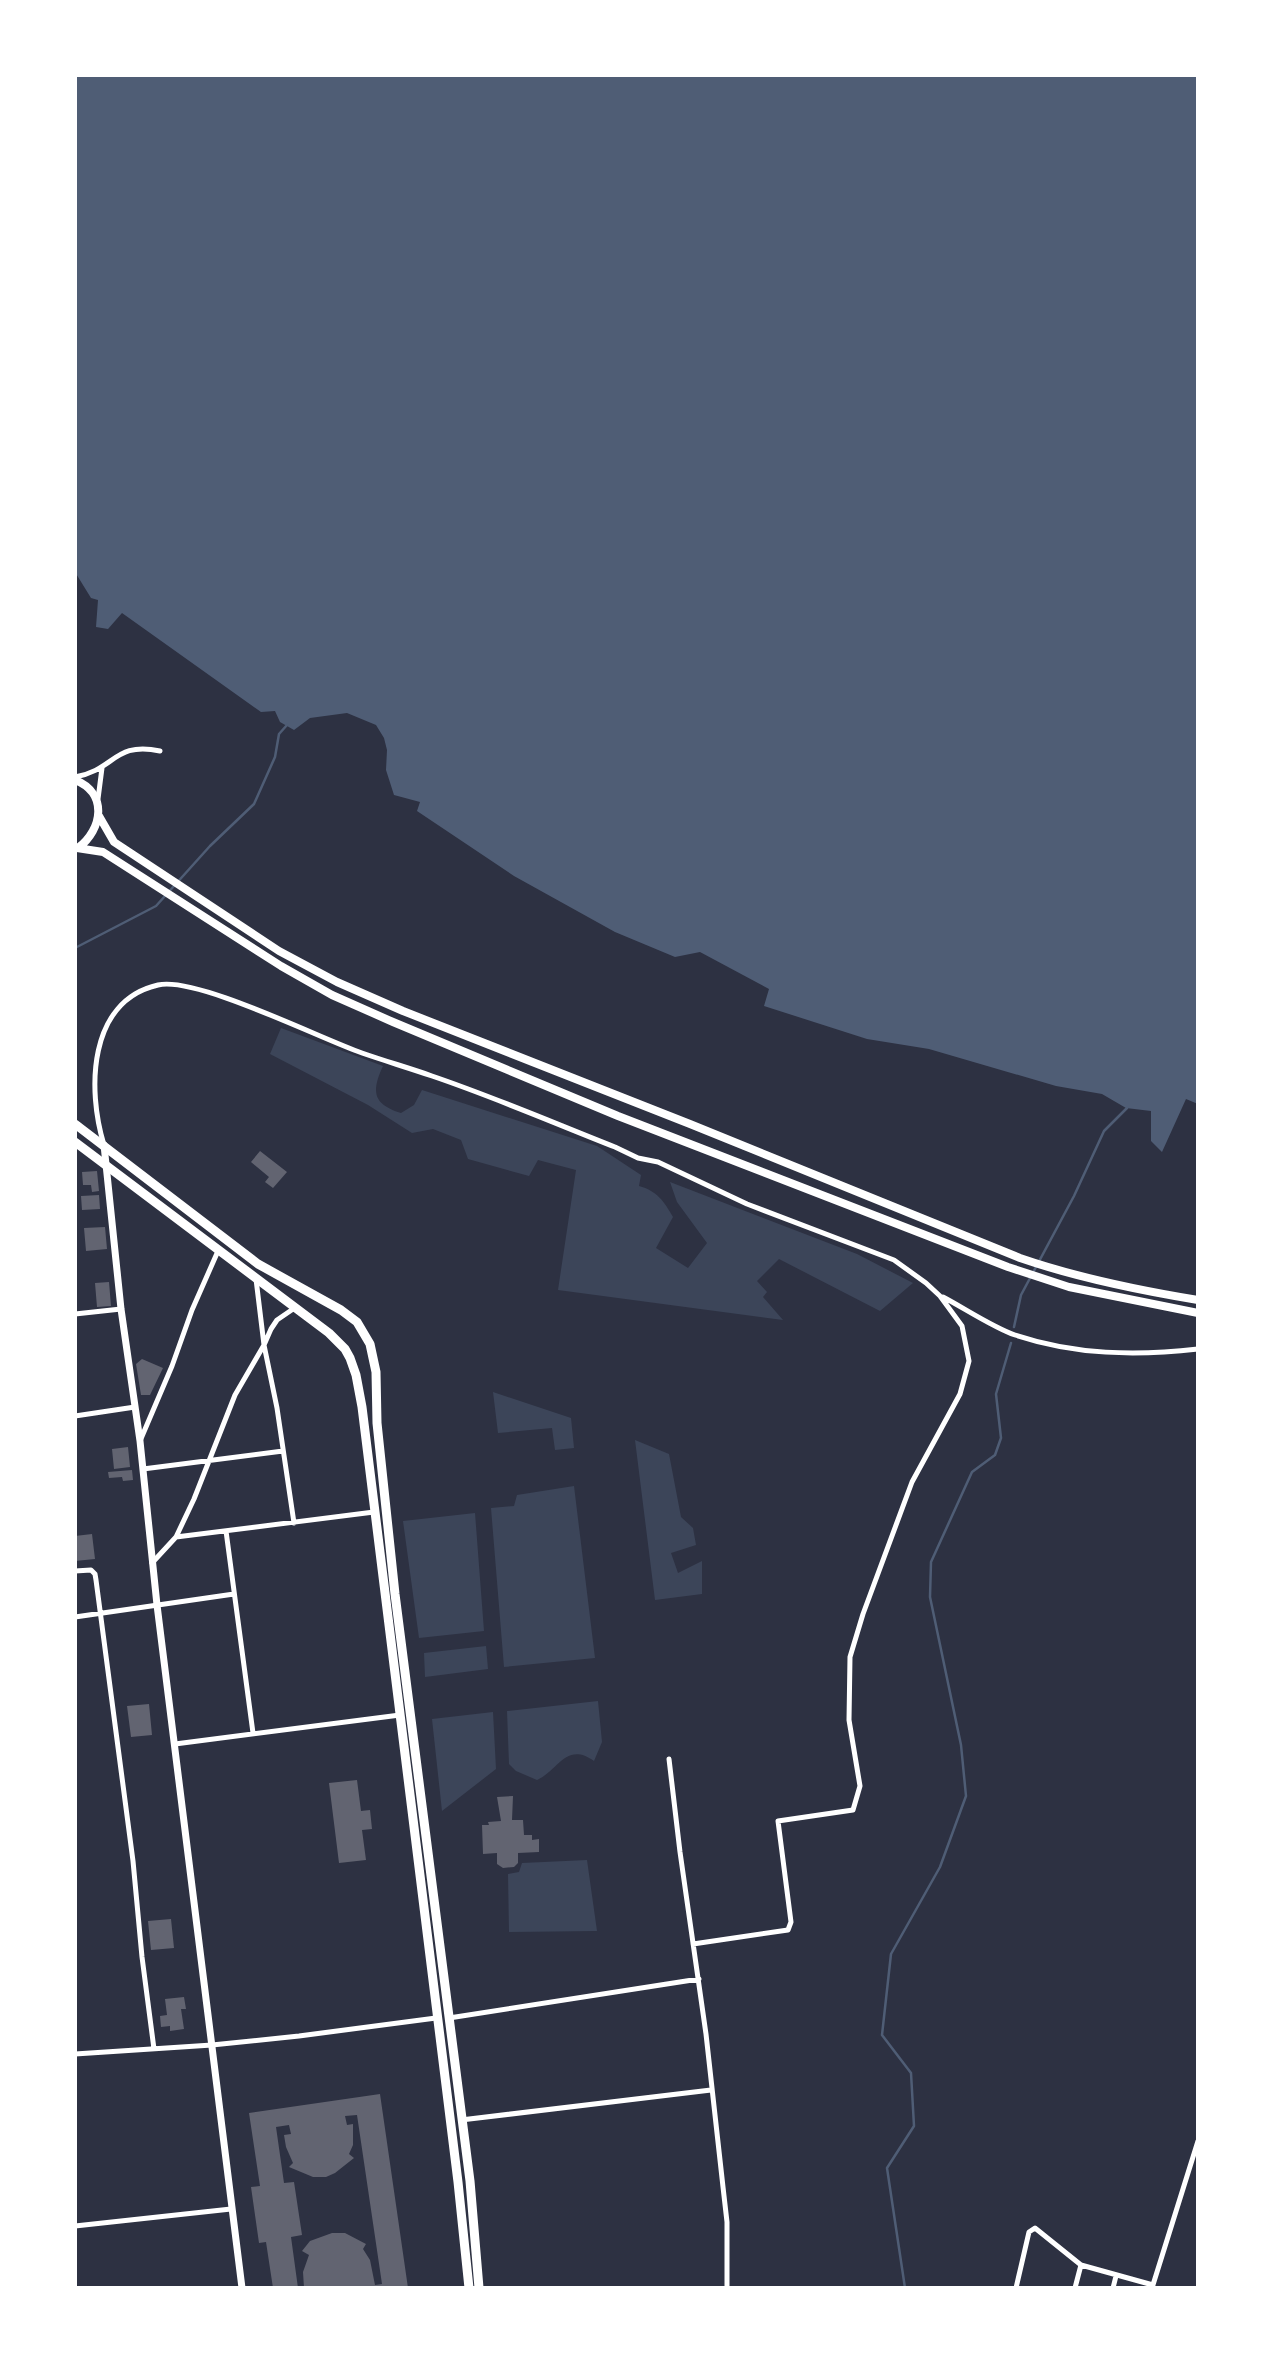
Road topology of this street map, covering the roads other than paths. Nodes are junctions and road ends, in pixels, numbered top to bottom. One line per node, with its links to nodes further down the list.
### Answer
1 (160, 751): 2 (street)
2 (102, 768): 3 (street); 4 (street)
3 (75, 778): 4 (main road)
4 (97, 802): 5 (main road)
5 (99, 816): 6 (main road); 14 (main road)
6 (76, 848): 17 (main road)
7 (75, 1124): 9 (main road)
8 (75, 1142): 10 (main road)
9 (104, 1146): 10 (street); 13 (street); 37 (main road)
10 (107, 1168): 11 (main road); 16 (street)
11 (218, 1251): 12 (main road); 23 (street)
12 (256, 1279): 15 (main road); 19 (street)
13 (940, 1296): 20 (street); 42 (street)
14 (1198, 1300)
15 (297, 1307): 19 (street); 27 (main road)
16 (121, 1309): 18 (street); 21 (street)
17 (1198, 1313)
18 (75, 1314)
19 (264, 1345): 24 (street); 25 (street)
20 (1198, 1349)
21 (135, 1407): 22 (street); 23 (street)
22 (75, 1416)
23 (140, 1441): 26 (street)
24 (283, 1451): 25 (street); 28 (street)
25 (211, 1460): 26 (street); 30 (street)
26 (143, 1469): 31 (street)
27 (374, 1512): 28 (street); 38 (main road)
28 (295, 1523): 29 (street)
29 (226, 1531): 30 (street); 33 (street)
30 (176, 1537): 31 (street)
31 (152, 1563): 34 (street)
32 (75, 1572): 35 (street)
33 (234, 1594): 34 (street); 39 (street)
34 (157, 1605): 35 (street); 40 (street)
35 (101, 1613): 36 (street); 47 (street)
36 (75, 1616)
37 (410, 1714): 38 (street); 45 (main road)
38 (399, 1715): 39 (street); 44 (main road)
39 (253, 1733): 40 (street)
40 (174, 1744): 46 (street)
41 (669, 1759): 42 (street)
42 (693, 1944): 43 (street)
43 (699, 1979): 45 (street); 49 (street)
44 (436, 2018): 46 (street); 58 (main road)
45 (448, 2018): 50 (main road)
46 (212, 2045): 47 (street); 52 (street)
47 (154, 2049): 48 (street)
48 (75, 2054)
49 (711, 2090): 50 (street); 60 (street)
50 (461, 2120): 59 (main road)
51 (1198, 2141): 56 (street)
52 (231, 2209): 53 (street); 57 (street)
53 (75, 2226)
54 (1081, 2265): 55 (street); 61 (street); 62 (street)
55 (1116, 2276): 56 (street); 63 (street)
56 (1153, 2287)
57 (242, 2288)
58 (469, 2288)
59 (480, 2288)
60 (727, 2288)
61 (1016, 2288)
62 (1075, 2288)
63 (1113, 2288)

